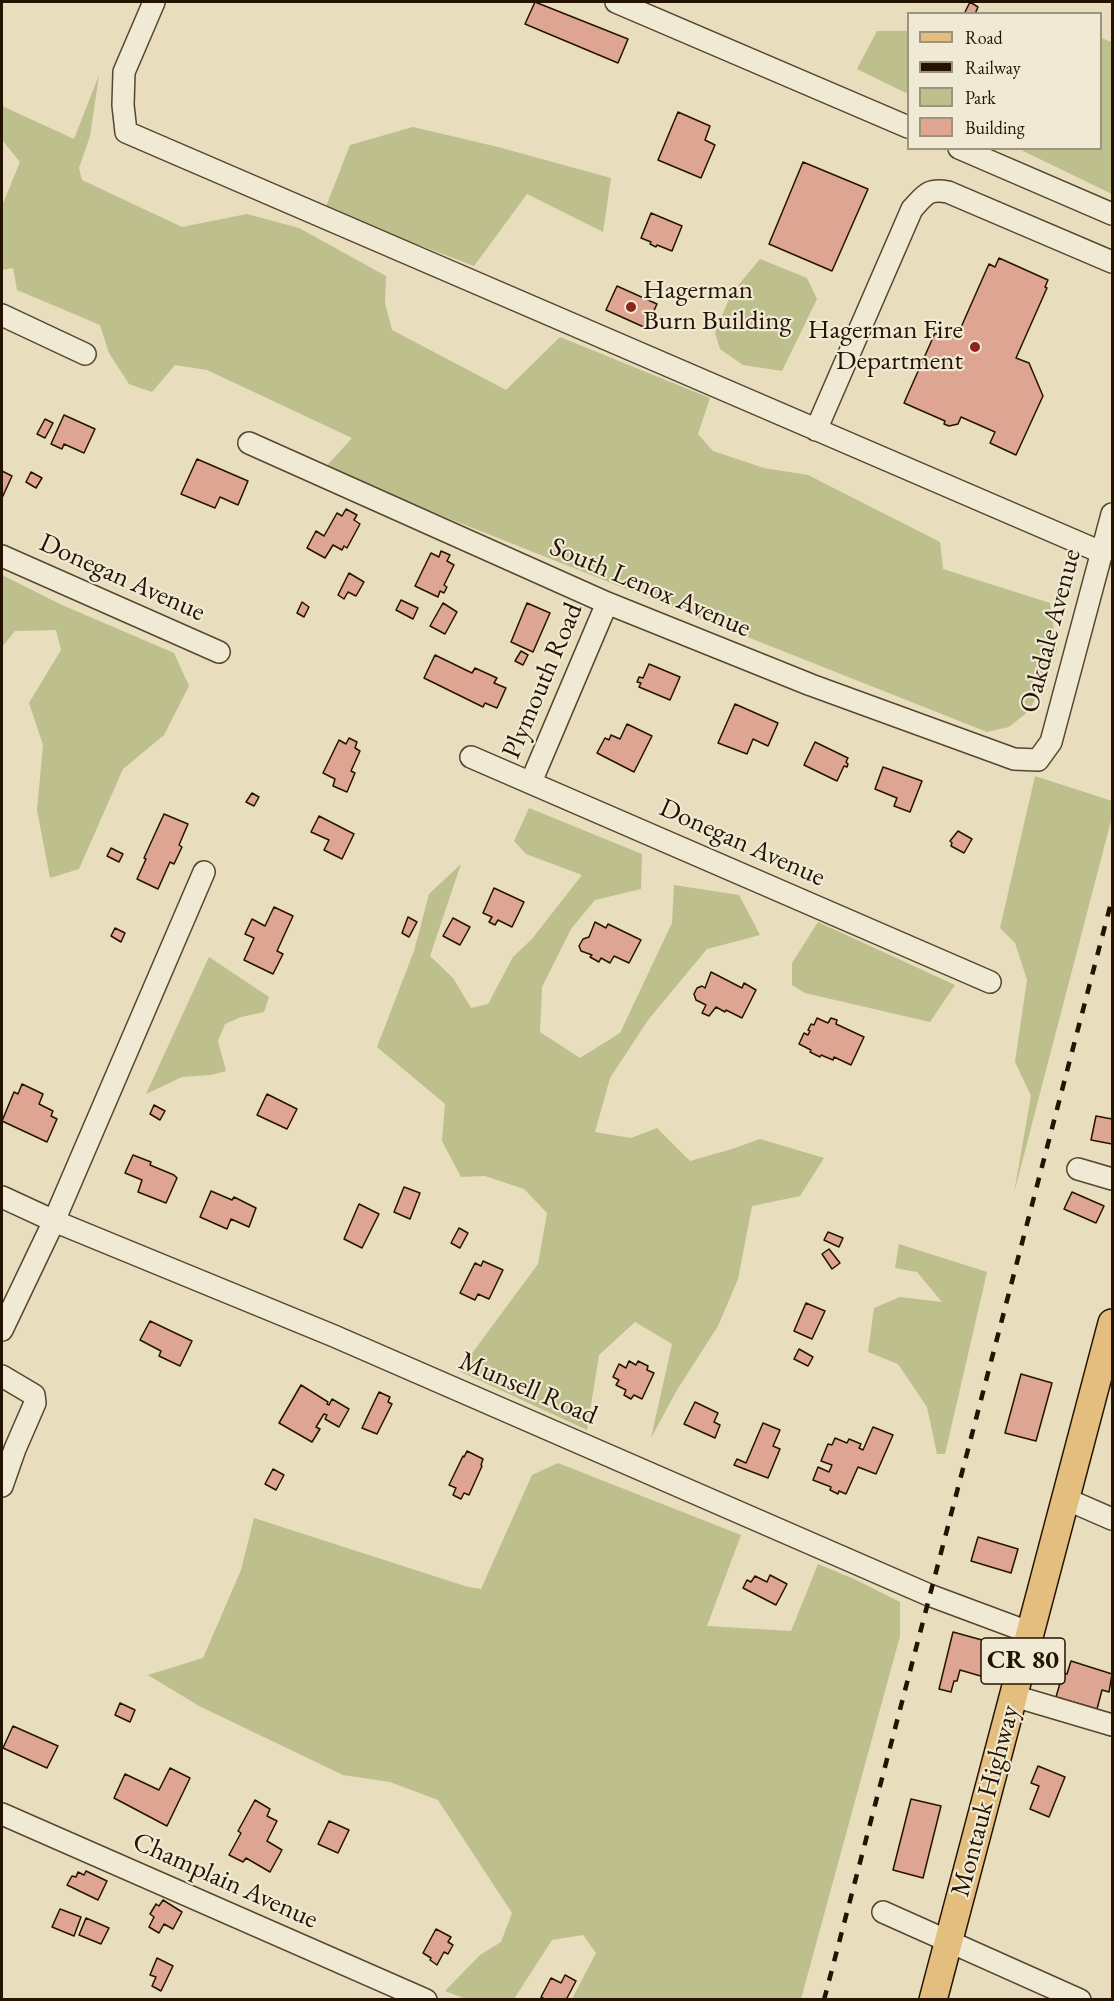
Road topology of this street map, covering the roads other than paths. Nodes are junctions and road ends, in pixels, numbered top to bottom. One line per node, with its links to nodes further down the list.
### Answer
1 (154, 2): 9 (street)
2 (616, 2): 3 (street)
3 (907, 126)
4 (964, 150): 5 (street)
5 (1113, 214)
6 (1113, 262): 9 (street)
7 (2, 315): 8 (street)
8 (85, 354)
9 (816, 430): 12 (street)
10 (249, 443): 14 (street, South Lenox Avenue)
11 (1113, 514): 12 (street, Oakdale Avenue)
12 (1103, 553): 17 (street, Oakdale Avenue)
13 (2, 556): 15 (street, Donegan Avenue)
14 (607, 603): 17 (street, South Lenox Avenue); 18 (street, Plymouth Road)
15 (219, 652)
16 (471, 757): 18 (street, Donegan Avenue)
17 (1038, 760)
18 (531, 782): 20 (street, Donegan Avenue)
19 (204, 872): 24 (street)
20 (990, 982)
21 (1078, 1169): 22 (street)
22 (1113, 1179)
23 (2, 1197): 24 (street, Munsell Road)
24 (54, 1221): 26 (street); 31 (street, Munsell Road)
25 (1113, 1323): 29 (main road, Montauk Highway / CR 80)
26 (2, 1330)
27 (2, 1376): 28 (street)
28 (2, 1486)
29 (1066, 1499): 30 (street); 31 (main road, Montauk Highway / CR 80)
30 (1113, 1519)
31 (1031, 1633): 32 (main road, Montauk Highway / CR 80)
32 (1014, 1696): 33 (street); 36 (main road, Montauk Highway / CR 80)
33 (1113, 1725)
34 (2, 1814): 37 (street, Champlain Avenue)
35 (883, 1912): 36 (street)
36 (949, 1941): 38 (main road, Montauk Highway / CR 80); 39 (street)
37 (426, 2000)
38 (933, 2000)
39 (1080, 2000)

